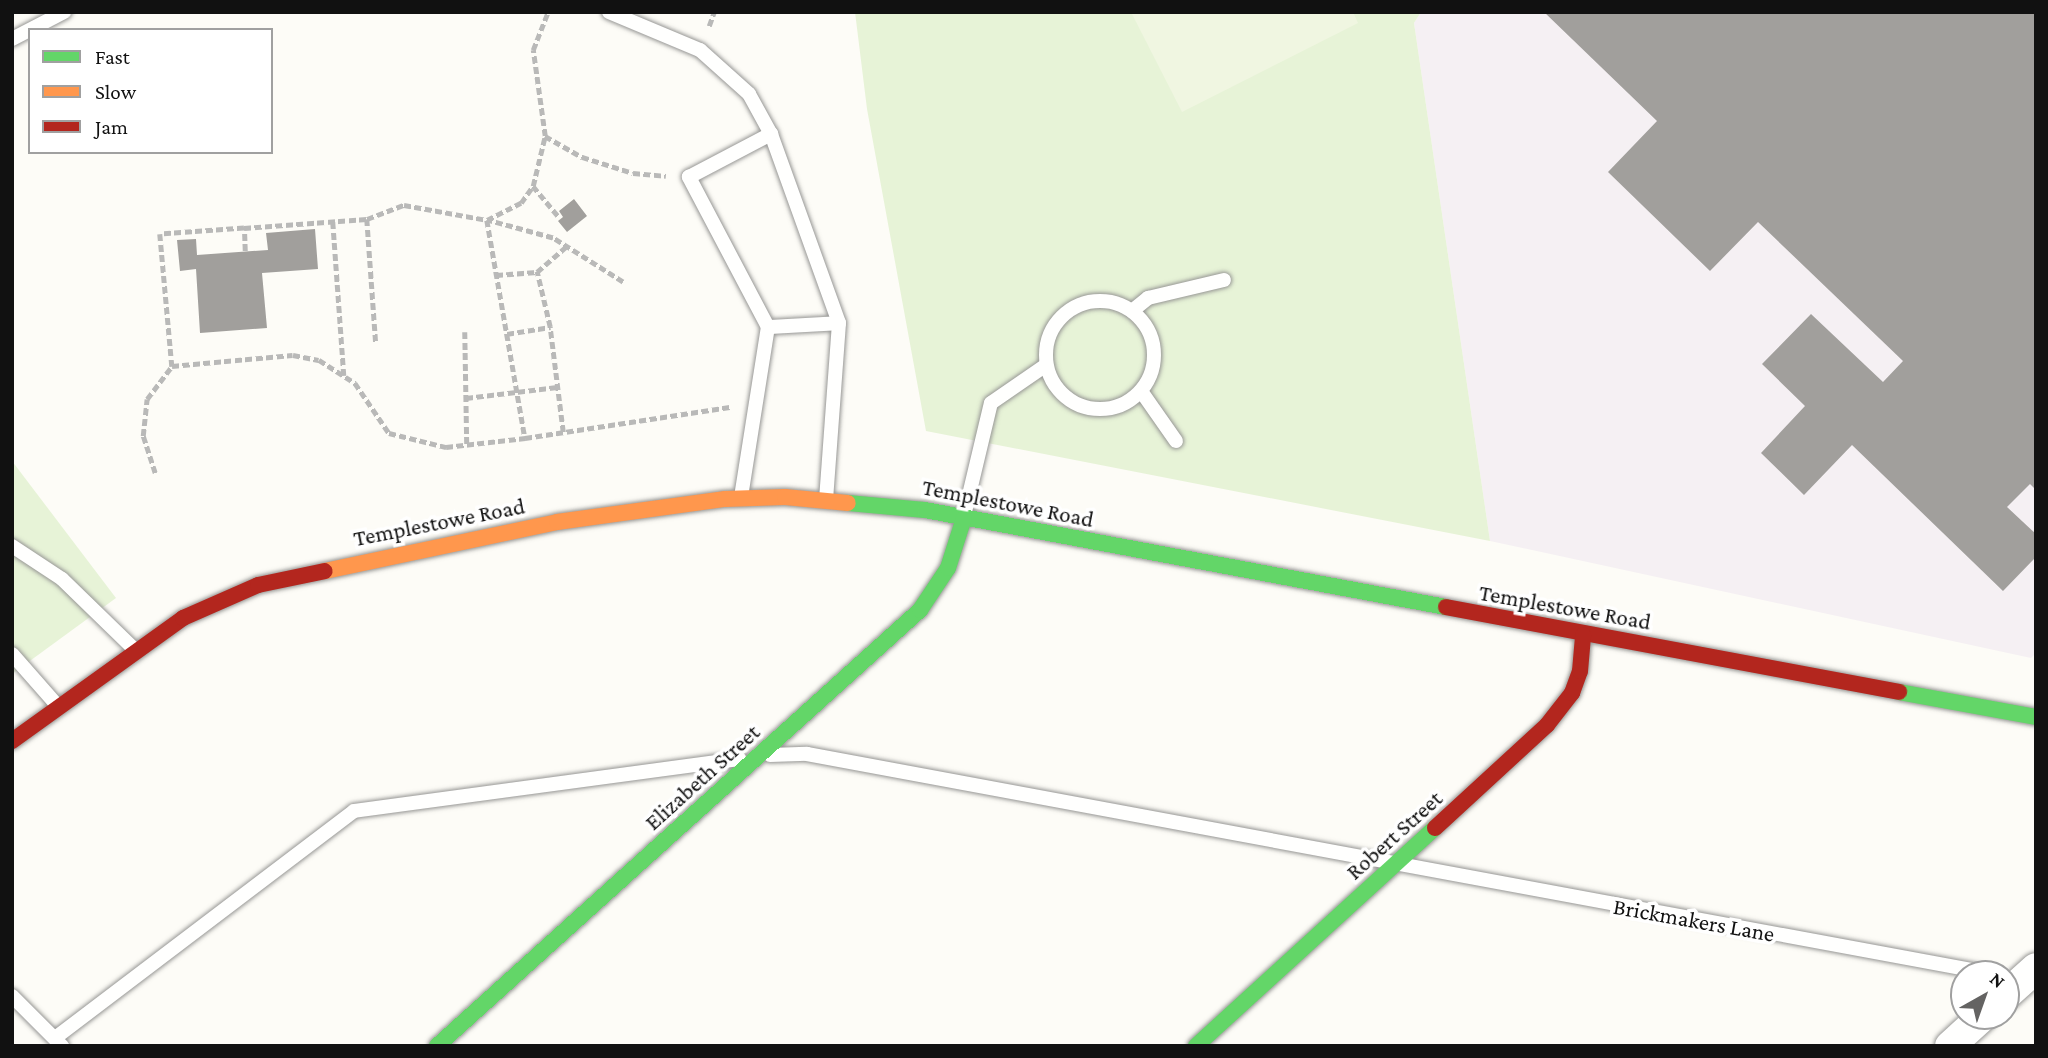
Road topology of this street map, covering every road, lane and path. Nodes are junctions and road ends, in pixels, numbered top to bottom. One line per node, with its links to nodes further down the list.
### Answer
1 (64, 12): 4 (lane)
2 (548, 12): 8 (path)
3 (609, 12): 7 (lane)
4 (33, 28)
5 (28, 31): 6 (lane)
6 (12, 39)
7 (771, 134): 9 (lane); 23 (lane)
8 (545, 136): 9 (path); 10 (path)
9 (689, 177): 25 (lane)
10 (533, 186): 11 (path); 13 (path)
11 (558, 216)
12 (367, 219): 13 (path); 14 (path); 28 (path)
13 (487, 220): 16 (path); 19 (path)
14 (333, 222): 15 (path); 31 (path)
15 (244, 228): 17 (path); 30 (path)
16 (567, 246): 18 (path); 21 (path)
17 (245, 251)
18 (537, 272): 19 (path); 24 (path)
19 (496, 275): 27 (path)
20 (1224, 279): 22 (lane)
21 (623, 282)
22 (1132, 311): 29 (lane); 33 (lane)
23 (839, 323): 25 (lane); 42 (lane)
24 (550, 327): 27 (path); 32 (path)
25 (768, 327): 36 (lane)
26 (465, 332): 35 (path)
27 (507, 334): 34 (path)
28 (376, 344)
29 (1046, 365): 33 (lane); 44 (lane)
30 (173, 366): 31 (path); 41 (path)
31 (344, 376): 40 (path)
32 (557, 387): 34 (path); 37 (path)
33 (1141, 391): 39 (lane)
34 (517, 392): 35 (path); 38 (path)
35 (466, 398): 40 (path)
36 (756, 404): 37 (path); 43 (lane)
37 (563, 432): 38 (path)
38 (525, 438): 40 (path)
39 (1176, 441)
40 (467, 444)
41 (155, 473)
42 (826, 498): 43 (main road, Templestowe Road); 44 (main road, Templestowe Road)
43 (741, 499): 47 (main road, Templestowe Road)
44 (964, 518): 46 (main road, Templestowe Road); 52 (main road, Elizabeth Street)
45 (12, 546): 47 (lane)
46 (1583, 635): 50 (main road, Templestowe Road); 53 (main road, Robert Street)
47 (136, 651): 49 (main road, Templestowe Road)
48 (12, 654): 49 (lane)
49 (58, 706): 51 (main road, Templestowe Road)
50 (2036, 717)
51 (12, 741)
52 (760, 756): 53 (lane, Brickmakers Lane); 57 (lane, Brickmakers Lane); 58 (main road, Elizabeth Street)
53 (1395, 866): 54 (lane, Brickmakers Lane); 59 (main road, Robert Street)
54 (1950, 966)
55 (12, 996): 57 (lane)
56 (1968, 1030): 60 (street)
57 (58, 1042)
58 (438, 1046)
59 (1196, 1046)
60 (1950, 1046)

